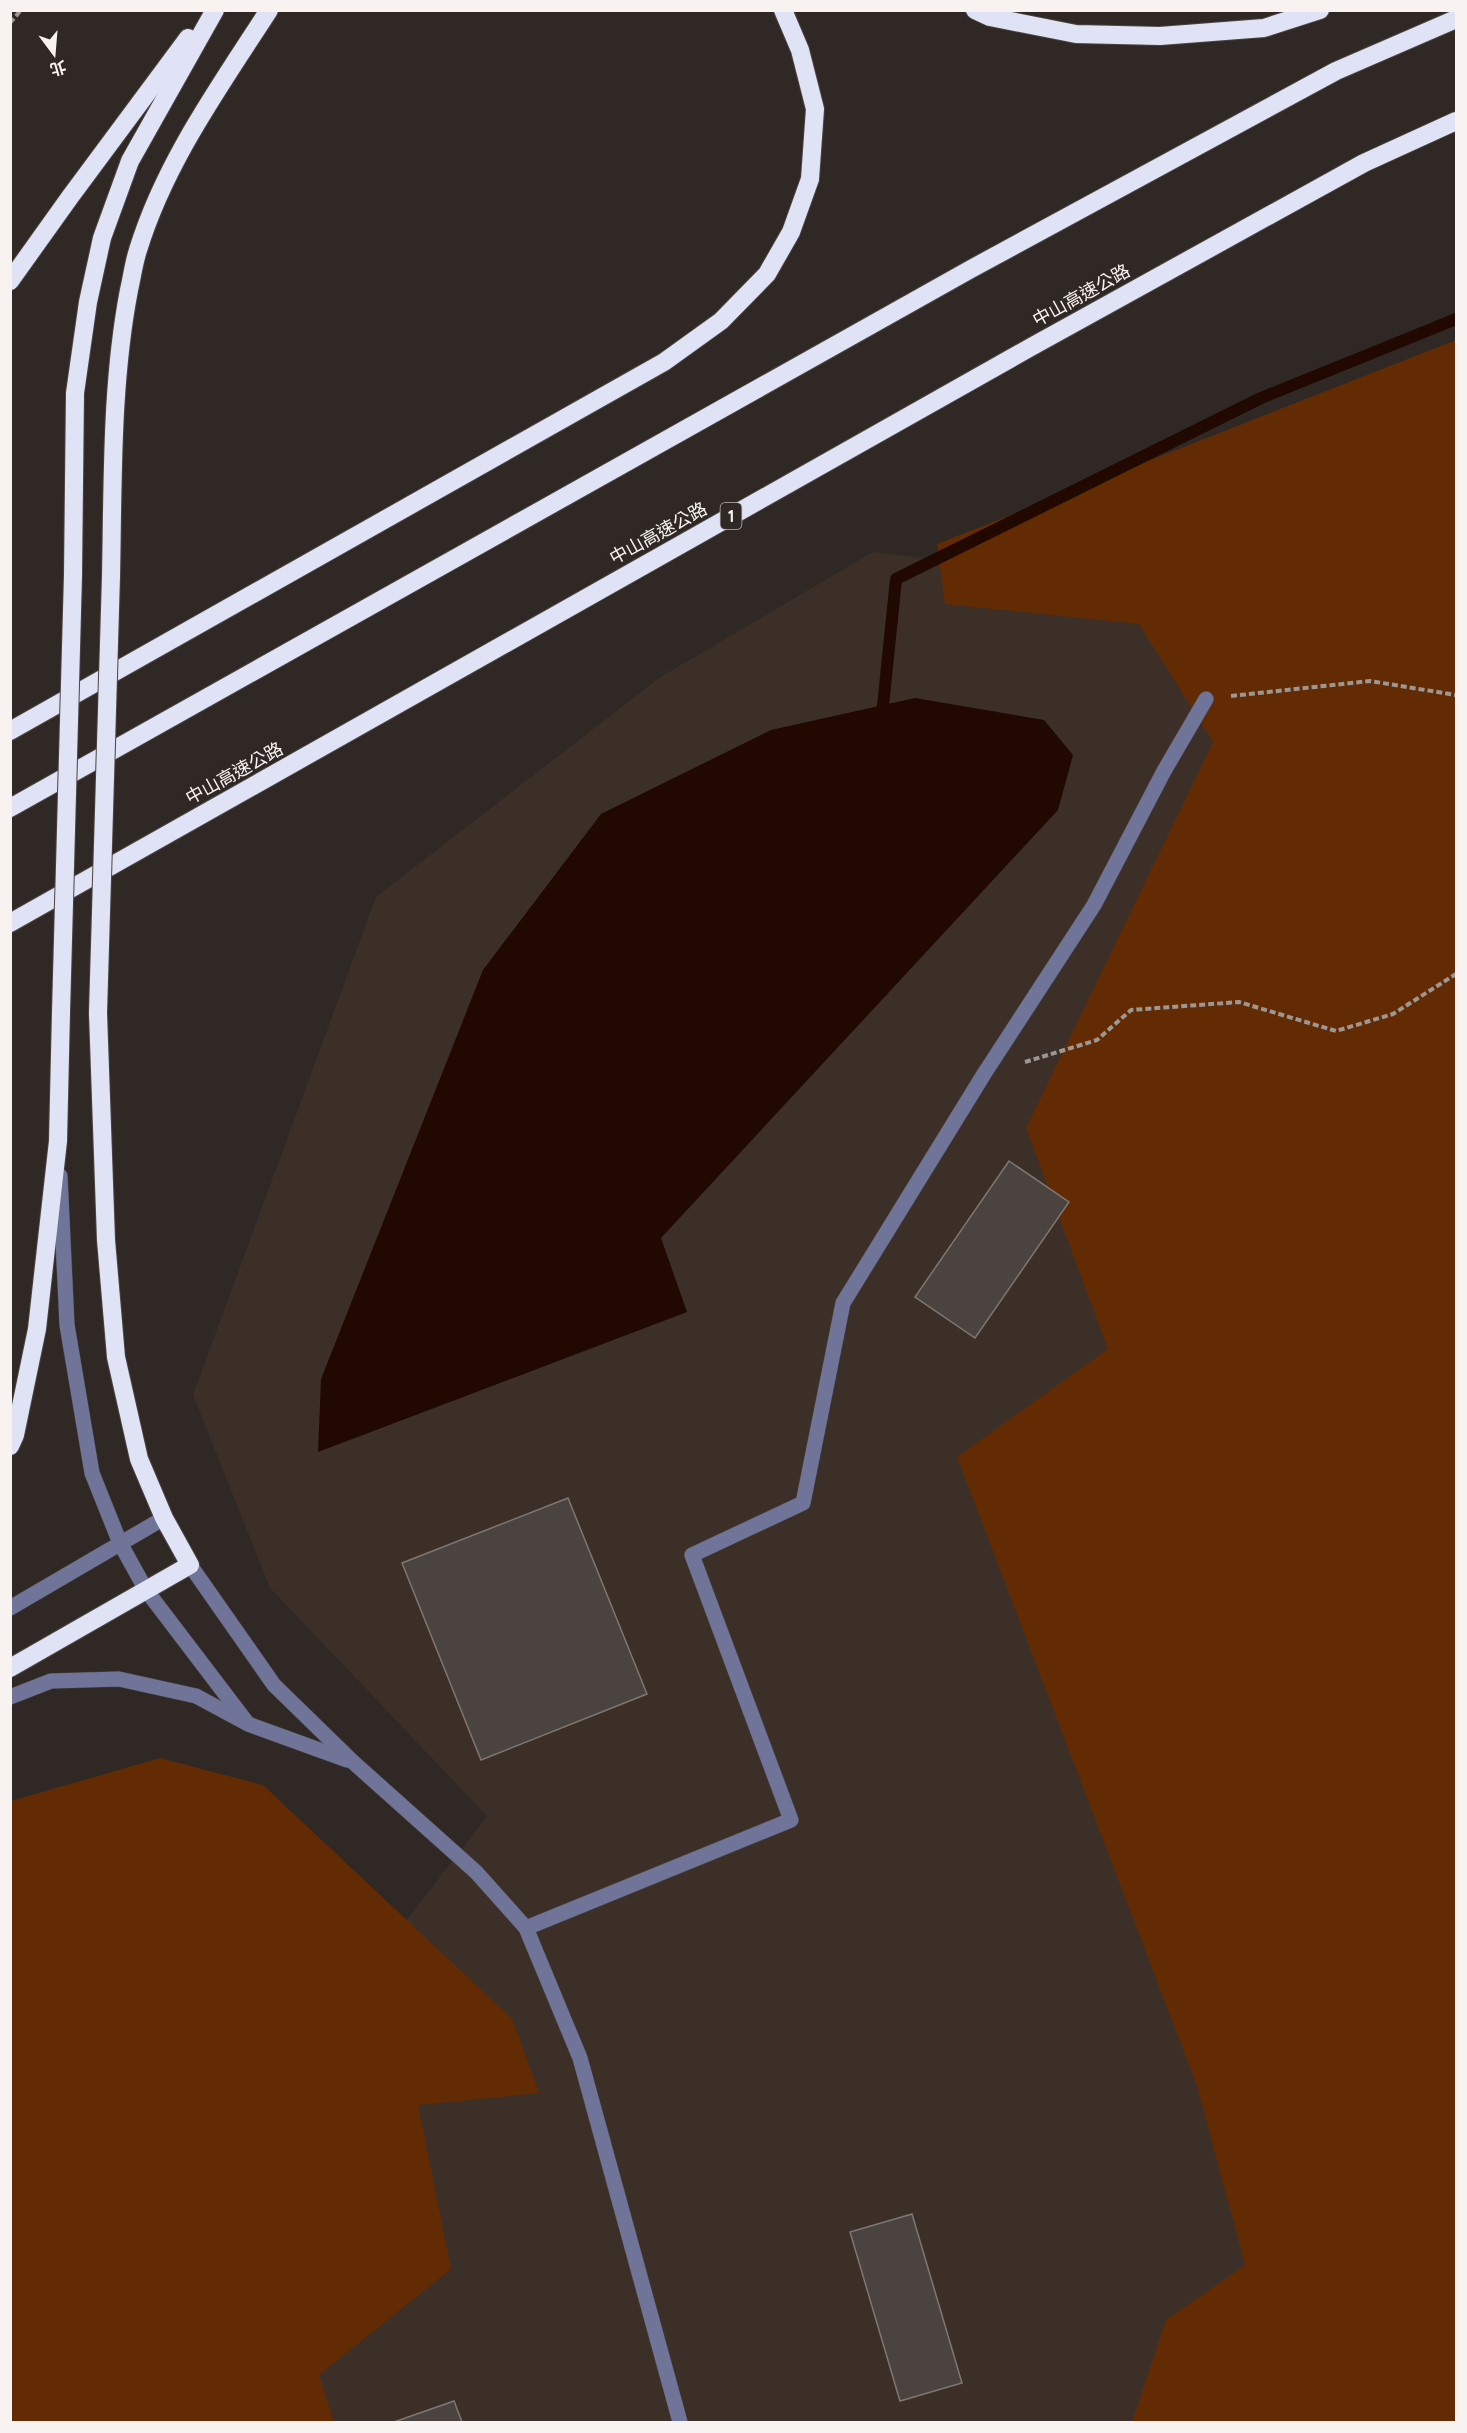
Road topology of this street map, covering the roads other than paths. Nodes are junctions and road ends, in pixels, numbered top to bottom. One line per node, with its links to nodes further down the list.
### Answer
1 (209, 10): 9 (highway)
2 (215, 10): 14 (highway, bridge)
3 (269, 10): 16 (highway, bridge)
4 (783, 10): 11 (highway)
5 (975, 10): 6 (highway)
6 (1320, 10)
7 (1456, 19): 12 (highway)
8 (1456, 121): 13 (highway, 中山高速公路 / 1)
9 (10, 281)
10 (1206, 699): 25 (lane)
11 (10, 731)
12 (10, 808)
13 (10, 923)
14 (58, 1141): 15 (highway); 17 (lane)
15 (10, 1446)
16 (165, 1518): 17 (lane); 18 (highway)
17 (120, 1543): 19 (lane); 20 (lane)
18 (190, 1565): 19 (highway); 24 (lane)
19 (146, 1590): 21 (highway); 23 (lane)
20 (10, 1608)
21 (10, 1668)
22 (10, 1697): 23 (lane)
23 (248, 1724): 24 (lane)
24 (353, 1762): 25 (lane)
25 (526, 1928): 26 (lane)
26 (680, 2422)

